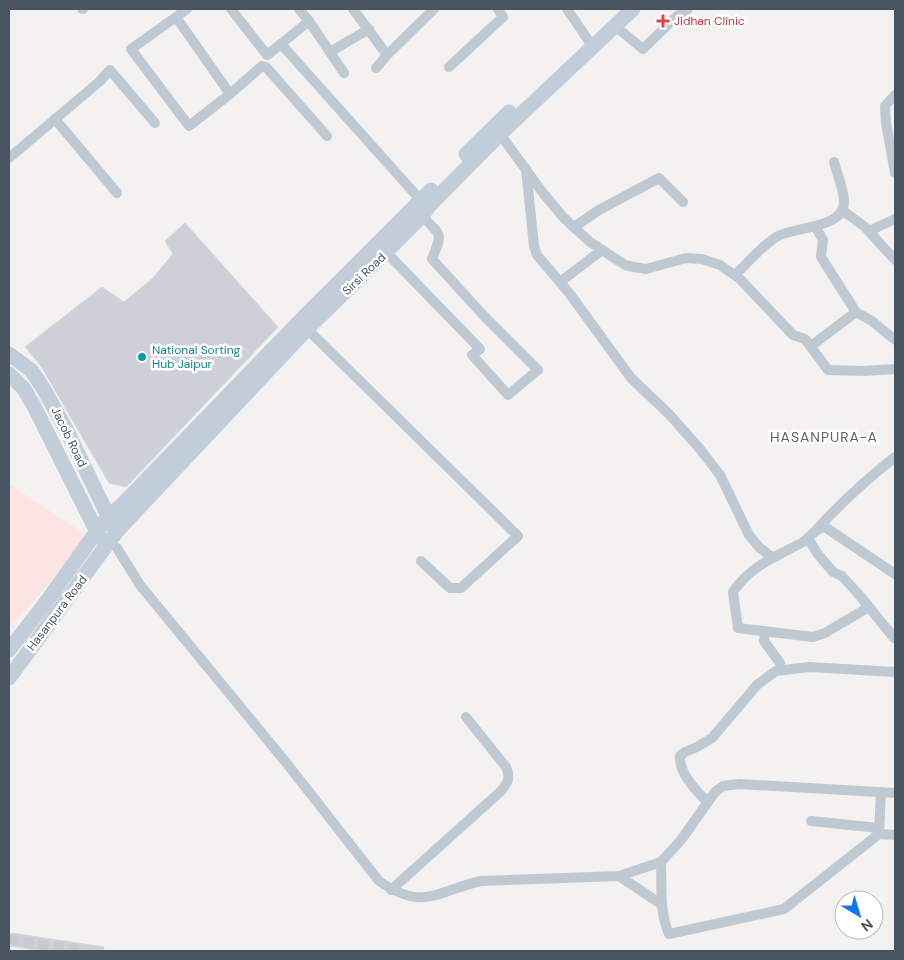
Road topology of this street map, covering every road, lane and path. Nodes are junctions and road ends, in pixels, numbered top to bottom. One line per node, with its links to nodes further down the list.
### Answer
1 (231, 9): 18 (street)
2 (300, 9): 11 (street)
3 (353, 9): 13 (street)
4 (433, 9): 17 (street)
5 (498, 9): 20 (street)
6 (567, 9): 14 (street)
7 (618, 9): 14 (street, Sirsi Road)
8 (633, 9): 12 (street, Sirsi Road)
9 (688, 9): 12 (street)
10 (180, 12): 23 (street); 23 (street)
11 (309, 21): 15 (street); 16 (street)
12 (615, 26): 14 (street, Sirsi Road)
13 (368, 28): 16 (street); 17 (street)
14 (590, 43): 27 (street, Sirsi Road); 35 (street, Sirsi Road)
15 (281, 44): 18 (street); 35 (street)
16 (330, 52): 22 (street)
17 (387, 55): 21 (street)
18 (267, 56): 19 (street)
19 (262, 66): 23 (street); 28 (street)
20 (449, 67)
21 (376, 68)
22 (344, 73)
23 (230, 94)
24 (895, 95): 32 (street)
25 (55, 119): 26 (street); 29 (street); 33 (street)
26 (156, 123)
27 (500, 134): 31 (street); 35 (street, Sirsi Road)
28 (327, 136)
29 (9, 158)
30 (834, 162): 36 (street)
31 (526, 169): 39 (street); 45 (street)
32 (895, 173)
33 (117, 193)
34 (683, 202): 39 (street)
35 (424, 208): 42 (street, Sirsi Road); 42 (street); 47 (street, Sirsi Road)
36 (842, 210): 38 (street); 40 (street)
37 (895, 219): 40 (street)
38 (815, 226): 44 (street); 46 (street)
39 (574, 227): 41 (street)
40 (869, 231): 43 (street)
41 (602, 250): 44 (street); 45 (street)
42 (386, 252): 47 (street, Sirsi Road)
43 (895, 260)
44 (735, 276): 49 (street)
45 (560, 282): 60 (street)
46 (856, 312): 48 (street); 49 (street)
47 (304, 325): 54 (street, Sirsi Road); 57 (street, Sirsi Road); 61 (street)
48 (895, 340)
49 (811, 346): 51 (street)
50 (9, 354): 54 (street, Jacob Road)
51 (895, 369)
52 (9, 374): 56 (street, Jacob Road)
53 (895, 457): 55 (street)
54 (108, 517): 56 (street, Sirsi Road); 57 (street, Jacob Road)
55 (818, 528): 58 (street); 62 (street)
56 (97, 530): 59 (street, Jacob Road); 66 (street, Sirsi Road)
57 (117, 531): 59 (street, Sirsi Road)
58 (808, 538): 60 (street); 63 (street)
59 (111, 548): 69 (street, Hasanpura Road); 79 (street)
60 (772, 557): 64 (street)
61 (421, 561)
62 (895, 574)
63 (869, 606): 64 (street); 65 (street)
64 (765, 632): 67 (street)
65 (894, 638)
66 (9, 650)
67 (780, 663)
68 (895, 672): 73 (street)
69 (9, 678)
70 (466, 717): 79 (street)
71 (880, 792): 72 (street); 73 (street); 75 (street)
72 (895, 793)
73 (707, 802): 77 (street)
74 (810, 821): 75 (street)
75 (879, 831): 76 (street); 80 (street)
76 (895, 836)
77 (661, 862): 78 (street); 80 (street)
78 (619, 876): 79 (street); 80 (street)
79 (391, 890)
80 (661, 904)

